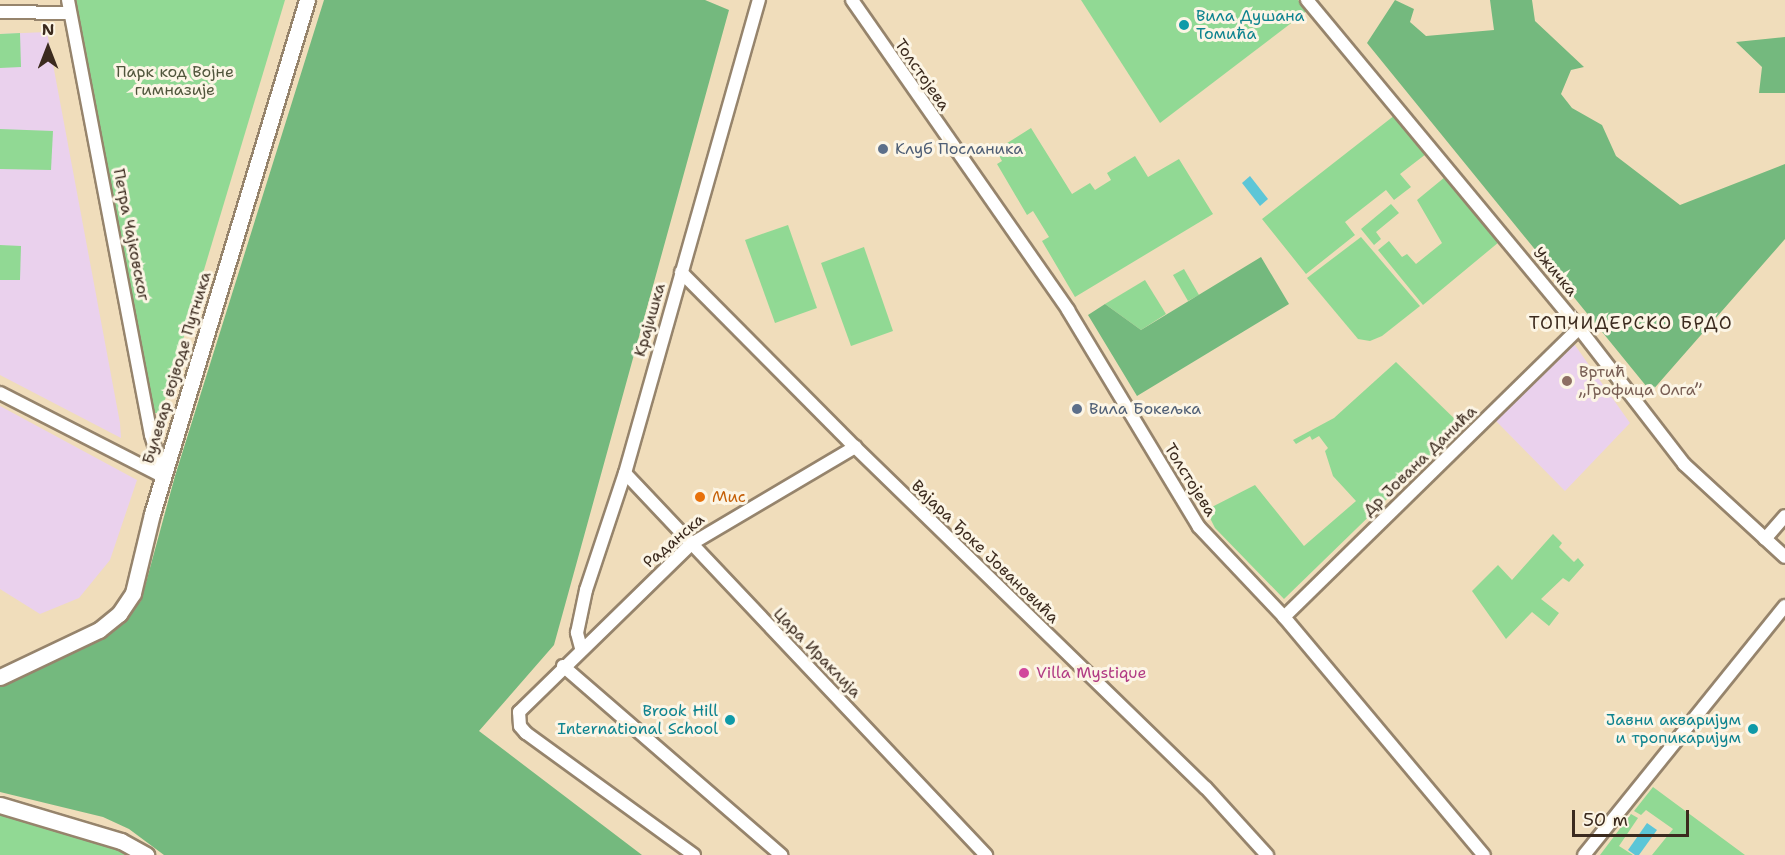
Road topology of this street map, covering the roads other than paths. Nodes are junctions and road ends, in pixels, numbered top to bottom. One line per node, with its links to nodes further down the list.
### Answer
1 (307, 0): 13 (street, Булевар војводе Путника)
2 (745, 0): 5 (street)
3 (852, 0): 19 (street, Толстојева)
4 (1307, 0): 9 (street, Ужичка)
5 (759, 3): 8 (street, Крајишка)
6 (69, 6): 7 (street); 13 (street, Петра Чајковског)
7 (0, 12)
8 (681, 272): 11 (street, Вајара Ђоке Јовановића); 12 (street, Крајишка)
9 (1579, 328): 15 (street, Ужичка); 19 (street, Др Јована Данића)
10 (0, 393): 13 (street)
11 (855, 447): 16 (street, Раданска); 28 (street, Вајара Ђоке Јовановића)
12 (625, 473): 16 (street, Цара Ираклија); 20 (street, Крајишка)
13 (164, 477): 22 (street, Булевар војводе Путника)
14 (1785, 516): 15 (street)
15 (1765, 539): 17 (street, Ужичка)
16 (691, 544): 20 (street, Раданска); 27 (street, Цара Ираклија)
17 (1785, 557)
18 (1785, 606): 30 (street)
19 (1284, 617): 29 (street, Толстојева)
20 (581, 648): 21 (street, Раданска)
21 (563, 666): 25 (street, Раданска); 26 (street)
22 (0, 677)
23 (0, 805): 24 (street)
24 (146, 855)
25 (694, 855)
26 (781, 855)
27 (986, 855)
28 (1267, 855)
29 (1484, 855)
30 (1584, 855)

